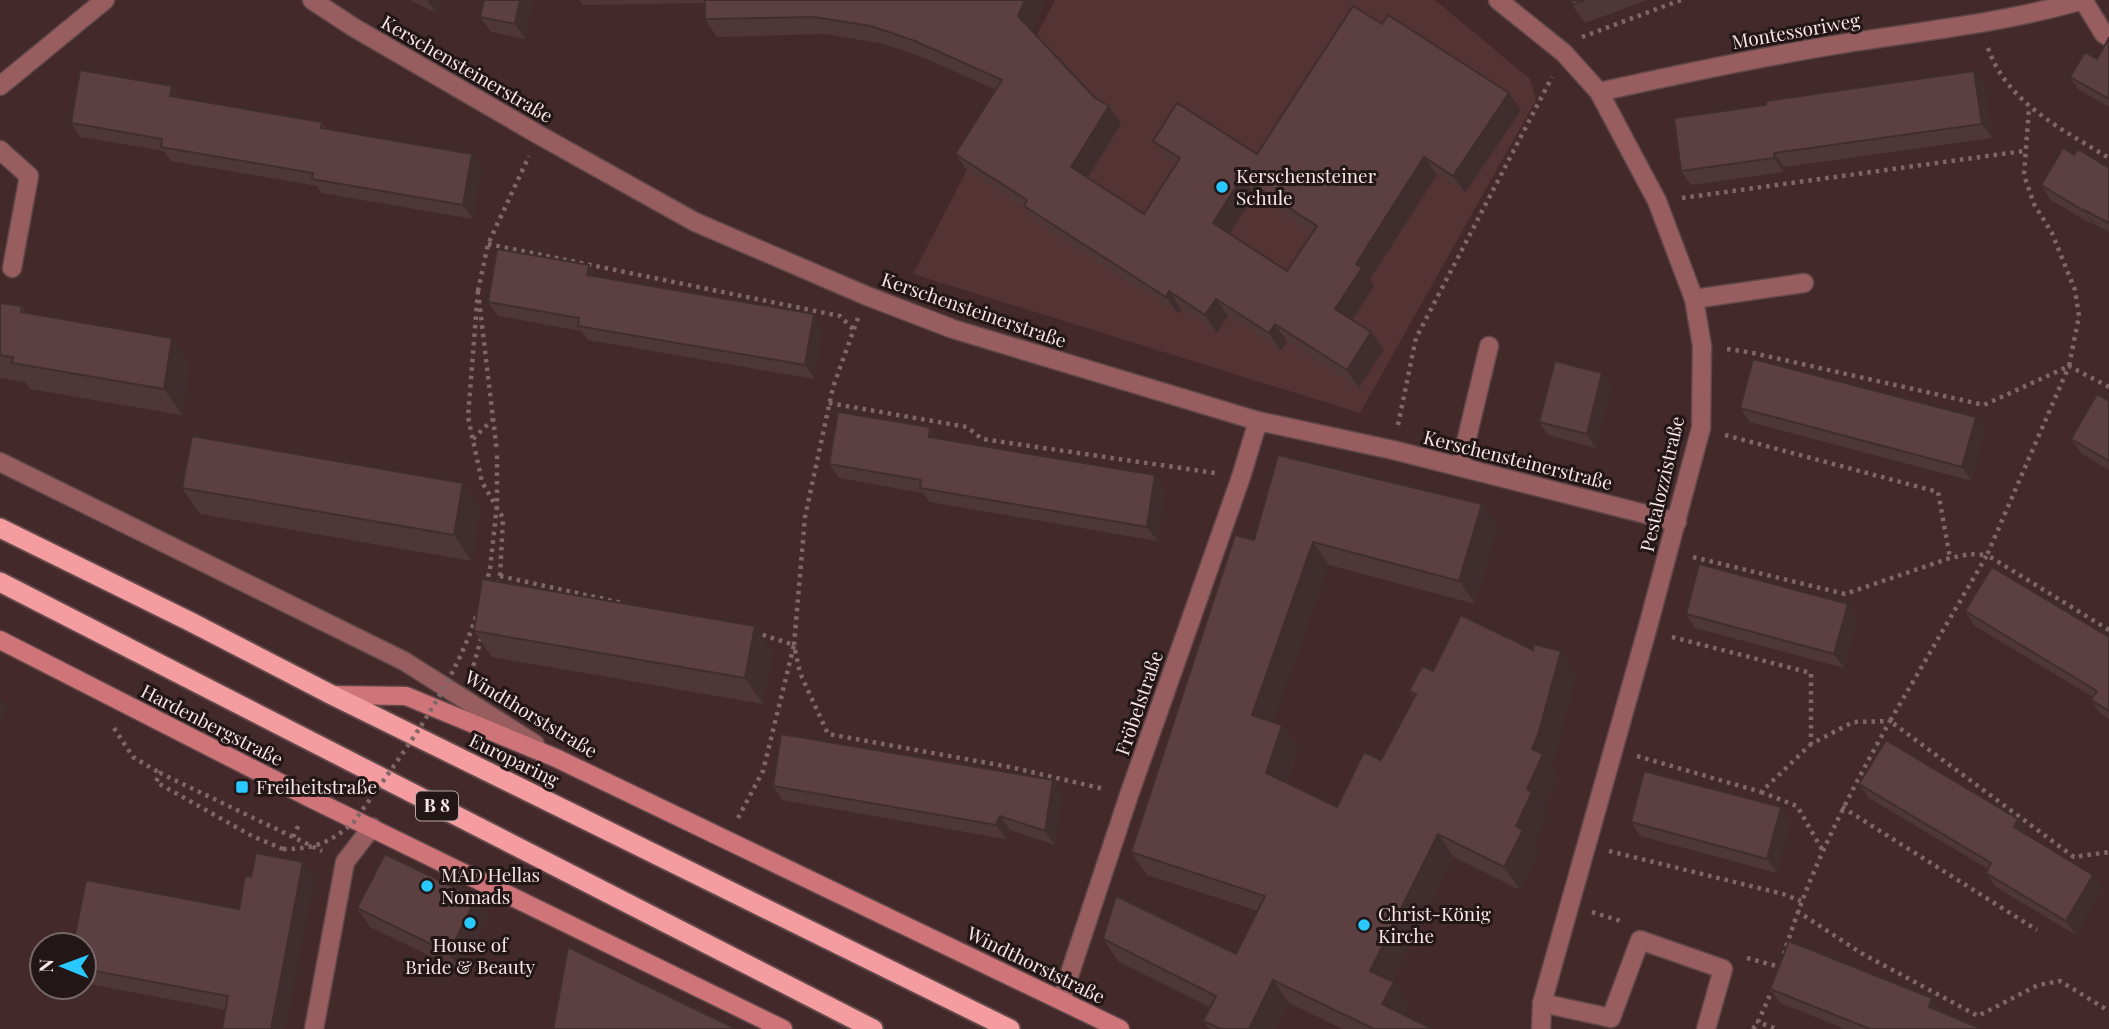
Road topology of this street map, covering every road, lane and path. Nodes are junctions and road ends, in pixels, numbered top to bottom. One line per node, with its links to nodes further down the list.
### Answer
1 (105, 0): 9 (street)
2 (312, 0): 12 (street, Kerschensteinerstraße)
3 (1497, 0): 8 (street, Pestalozzistraße)
4 (1681, 0): 8 (path)
5 (2083, 0): 6 (street, Montessoriweg); 7 (street)
6 (1982, 23): 10 (street, Montessoriweg); 11 (path)
7 (2109, 37)
8 (1559, 50): 10 (street, Pestalozzistraße); 31 (path)
9 (0, 86)
10 (1599, 92): 16 (street, Pestalozzistraße)
11 (2029, 107): 14 (path); 15 (path)
12 (539, 135): 17 (path); 28 (street, Kerschensteinerstraße)
13 (0, 150): 18 (street)
14 (2024, 151): 16 (path); 24 (path)
15 (2109, 158)
16 (1657, 201): 21 (street, Pestalozzistraße)
17 (488, 244): 20 (path); 26 (path)
18 (12, 268)
19 (1804, 283): 21 (street)
20 (478, 291): 27 (path); 30 (path)
21 (1694, 299): 23 (street, Pestalozzistraße)
22 (1489, 346): 33 (street)
23 (1702, 346): 24 (path); 29 (street, Pestalozzistraße)
24 (2069, 366): 25 (path); 38 (path)
25 (2109, 387)
26 (829, 403): 34 (path); 51 (path)
27 (494, 419): 30 (path); 42 (path, bridge)
28 (1258, 421): 31 (street, Kerschensteinerstraße); 34 (street, Fröbelstraße)
29 (1701, 428): 35 (street, Pestalozzistraße); 39 (path)
30 (473, 439): 40 (path)
31 (1393, 450): 33 (street, Kerschensteinerstraße)
32 (0, 462): 53 (street, Windthorststraße)
33 (1460, 467): 35 (street, Kerschensteinerstraße)
34 (1241, 477): 61 (street, Fröbelstraße)
35 (1677, 522): 37 (street, Pestalozzistraße)
36 (0, 528): 52 (highway, Europaring)
37 (1668, 551): 39 (path); 46 (street, Pestalozzistraße)
38 (1987, 555): 39 (path); 47 (path); 54 (path)
39 (1950, 558)
40 (500, 576): 43 (path); 44 (path)
41 (0, 582): 78 (highway, B 8)
42 (485, 587)
43 (496, 588)
44 (631, 605)
45 (479, 608): 59 (path, bridge)
46 (1647, 630): 55 (path); 56 (street, Pestalozzistraße)
47 (2109, 630)
48 (750, 631): 51 (path)
49 (482, 636): 53 (path)
50 (0, 640): 63 (main road, Hardenbergstraße)
51 (794, 645): 61 (path); 64 (path)
52 (332, 695): 58 (main road); 79 (highway, Europaring)
53 (460, 697): 58 (street, Windthorststraße)
54 (1890, 721): 55 (path); 62 (path); 67 (path)
55 (1811, 744): 60 (path)
56 (1614, 749): 60 (path); 65 (street, Pestalozzistraße)
57 (133, 757): 59 (path)
58 (556, 758): 64 (main road, Windthorststraße)
59 (160, 773): 68 (path)
60 (1761, 792): 66 (path)
61 (1129, 795): 72 (street, Fröbelstraße)
62 (1842, 807): 66 (path); 70 (path)
63 (372, 827): 68 (street); 77 (main road, Hardenbergstraße)
64 (726, 839): 72 (main road, Windthorststraße)
65 (1586, 845): 69 (path); 73 (street, Pestalozzistraße)
66 (1824, 852): 69 (path)
67 (2109, 852)
68 (345, 862): 76 (street)
69 (1801, 901): 74 (path)
70 (2036, 930)
71 (1775, 981): 75 (path)
72 (1061, 1000): 80 (main road, Windthorststraße)
73 (1542, 1003): 81 (street, Pestalozzistraße); 82 (street)
74 (2109, 1011)
75 (1758, 1022): 83 (path); 84 (path)
76 (314, 1029)
77 (783, 1029)
78 (873, 1029)
79 (1010, 1029)
80 (1120, 1029)
81 (1541, 1029)
82 (1706, 1029)
83 (1753, 1029)
84 (1777, 1029)

